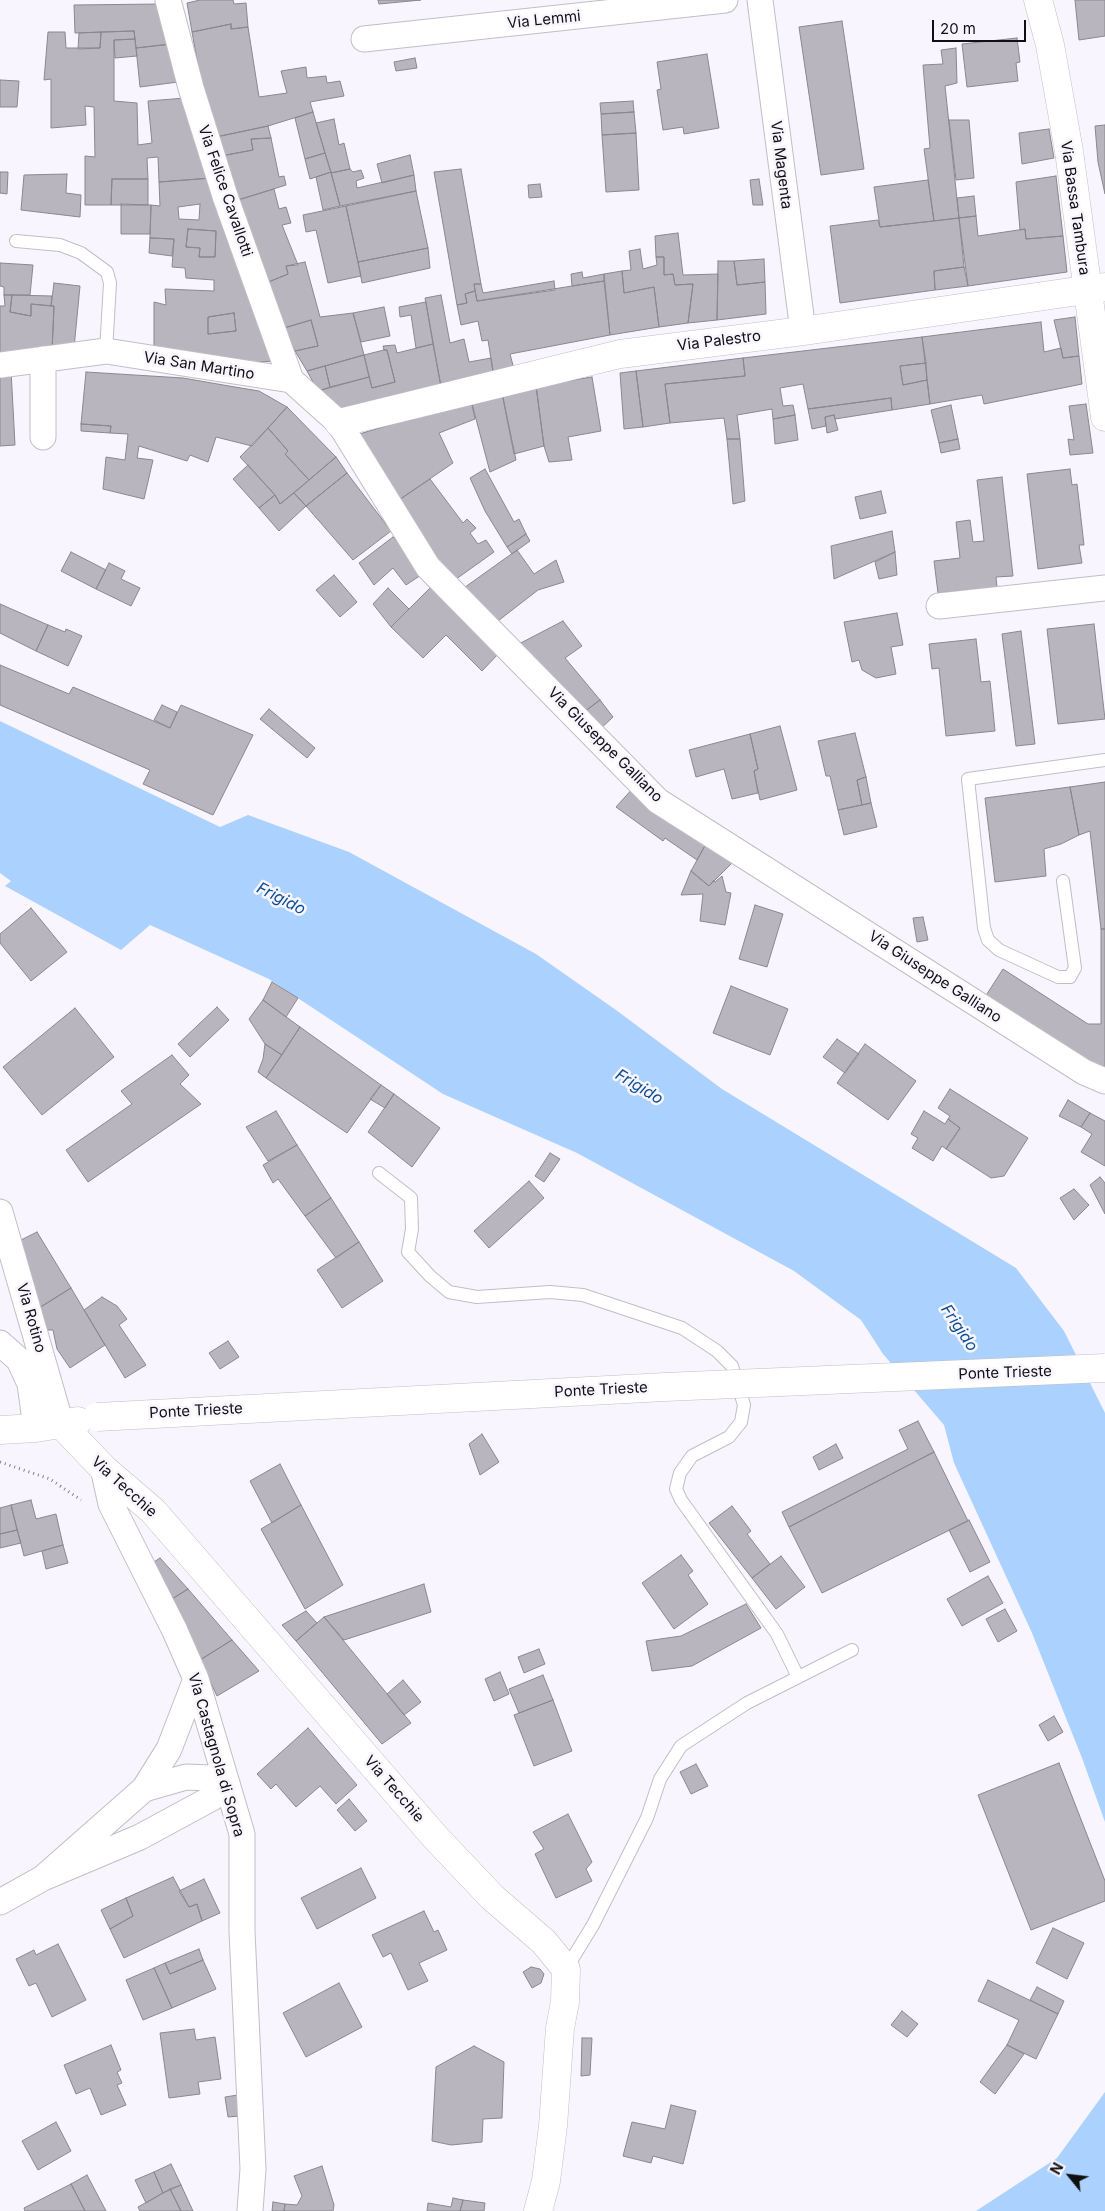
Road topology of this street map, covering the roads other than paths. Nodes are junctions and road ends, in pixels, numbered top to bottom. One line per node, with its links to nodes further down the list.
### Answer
1 (168, 0): 12 (street, Via Felice Cavallotti)
2 (725, 0): 5 (street, Via Lemmi)
3 (760, 0): 8 (street, Via Magenta)
4 (1038, 0): 7 (street, Via Bassa Tambura)
5 (364, 39)
6 (16, 241): 9 (lane)
7 (1096, 288): 8 (street, Via Palestro); 13 (street, Via Bassa Tambura)
8 (803, 330): 14 (street, Via Palestro)
9 (106, 351): 10 (street, Via San Martino); 12 (street, Via San Martino)
10 (43, 359): 11 (street); 15 (street)
11 (0, 365)
12 (291, 380): 14 (street, Via Giuseppe Galliano)
13 (1105, 418)
14 (339, 423): 20 (street, Via Giuseppe Galliano)
15 (43, 438)
16 (1105, 588): 17 (street)
17 (938, 606)
18 (1105, 760): 19 (lane)
19 (1063, 881)
20 (1105, 1081)
21 (379, 1173): 29 (lane)
22 (0, 1212): 25 (street, Via Rotino)
23 (0, 1343): 25 (street)
24 (1105, 1368): 25 (street, Ponte Trieste, bridge)
25 (48, 1426): 26 (street, Ponte Trieste); 27 (street, Via Tecchie)
26 (0, 1430)
27 (103, 1468): 30 (street, Via Castagnola di Sopra); 35 (street, Via Tecchie)
28 (852, 1650): 29 (lane)
29 (798, 1677): 35 (lane)
30 (196, 1679): 31 (street, Via Castagnola di Sopra); 32 (street)
31 (227, 1783): 32 (street); 33 (street); 36 (street, Via Castagnola di Sopra)
32 (144, 1789): 33 (street)
33 (43, 1878): 34 (street)
34 (0, 1902)
35 (566, 1969): 37 (street)
36 (250, 2211)
37 (538, 2211)

